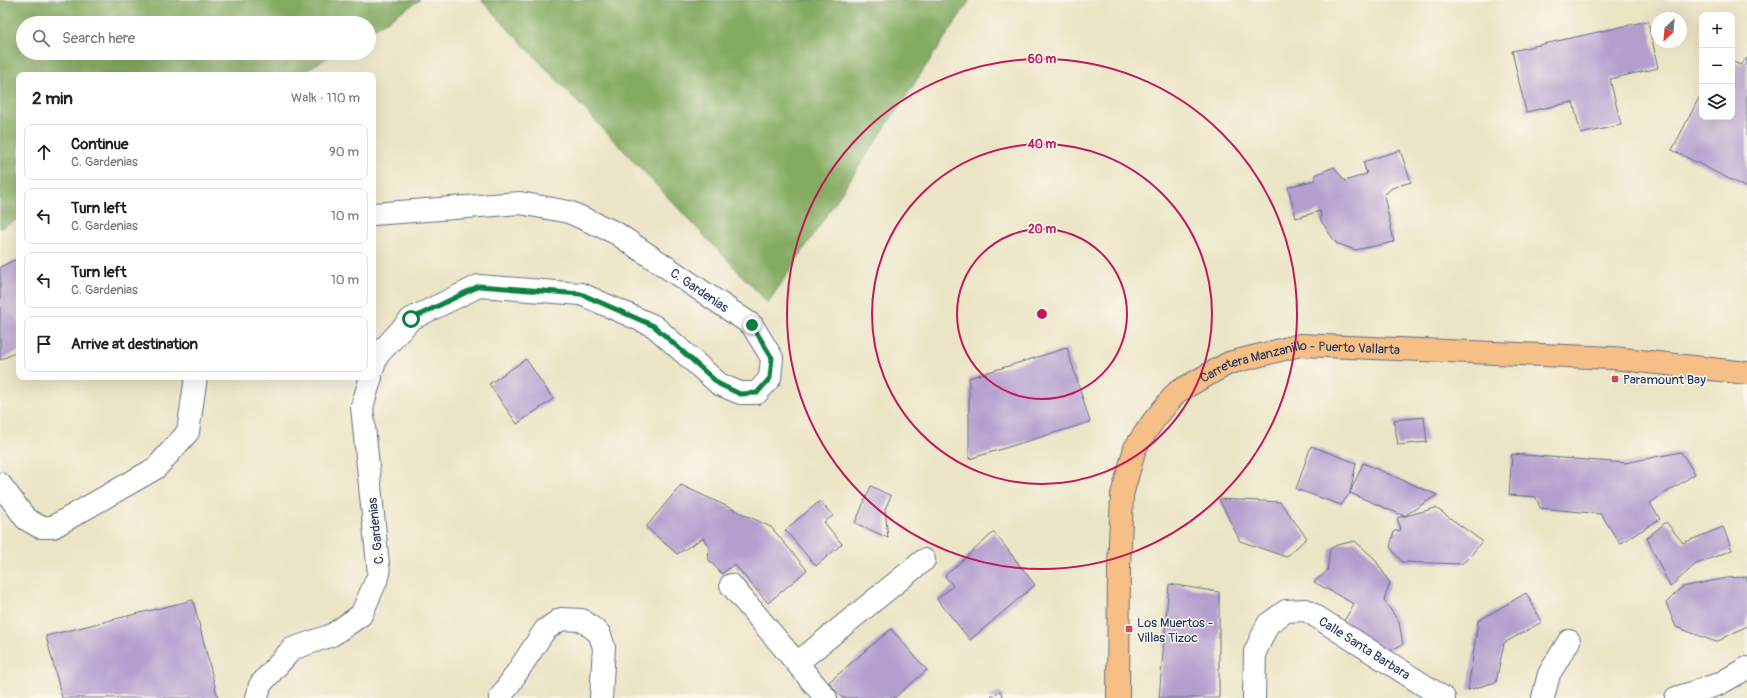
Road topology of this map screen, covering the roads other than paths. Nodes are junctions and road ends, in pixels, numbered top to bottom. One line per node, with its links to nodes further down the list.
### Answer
1 (376, 214): 2 (street, C. Gardenias)
2 (376, 359)
3 (1747, 373): 16 (highway, Carretera Manzanillo - Puerto Vallarta)
4 (196, 380): 6 (street)
5 (370, 380): 12 (street, C. Gardenias)
6 (0, 484)
7 (924, 560): 10 (street)
8 (731, 585): 10 (street)
9 (1569, 641): 19 (street)
10 (797, 663): 15 (street)
11 (1747, 668): 20 (street)
12 (257, 698)
13 (500, 698): 14 (street)
14 (601, 698)
15 (826, 698)
16 (1118, 698)
17 (1254, 698): 18 (street, Calle Santa Barbara)
18 (1444, 698)
19 (1543, 698)
20 (1676, 698)

